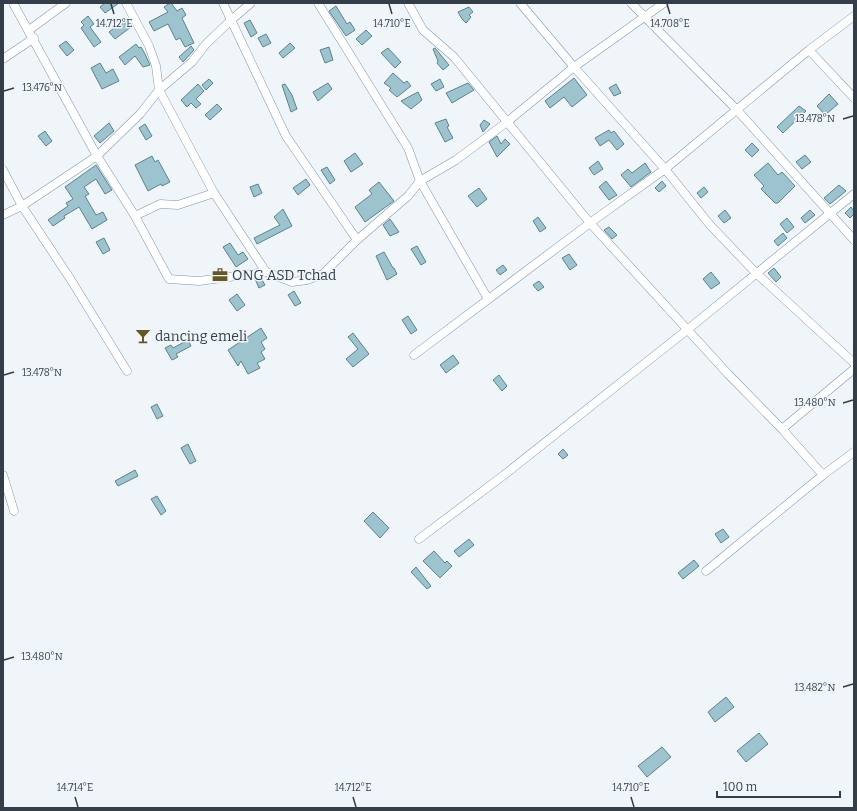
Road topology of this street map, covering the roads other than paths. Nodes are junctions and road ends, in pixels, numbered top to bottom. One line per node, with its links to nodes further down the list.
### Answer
1 (13, 3): 15 (street)
2 (66, 3): 11 (street)
3 (126, 3): 20 (street)
4 (223, 3): 14 (street)
5 (251, 3): 14 (street)
6 (318, 3): 27 (street)
7 (408, 3): 23 (street)
8 (520, 3): 19 (street)
9 (631, 3): 13 (street)
10 (664, 3): 13 (street)
11 (56, 6): 15 (street)
12 (854, 16): 17 (street)
13 (644, 17): 19 (street); 22 (street)
14 (230, 21): 20 (street); 35 (street)
15 (29, 30): 16 (street)
16 (34, 38): 18 (street); 24 (street)
17 (809, 50): 21 (street); 22 (street)
18 (3, 59)
19 (574, 67): 23 (street); 25 (street)
20 (159, 90): 24 (street); 28 (street)
21 (854, 98)
22 (737, 110): 25 (street); 31 (street)
23 (507, 122): 27 (street); 34 (street)
24 (97, 156): 30 (street); 33 (street)
25 (665, 169): 34 (street); 38 (street)
26 (3, 170): 30 (street)
27 (420, 181): 35 (street); 39 (street)
28 (214, 193): 33 (street); 37 (street)
29 (854, 194): 31 (street)
30 (22, 206): 32 (street); 44 (street)
31 (830, 212): 36 (street); 38 (street)
32 (3, 214)
33 (135, 216): 37 (street)
34 (590, 223): 39 (street); 40 (street)
35 (357, 240): 37 (street)
36 (854, 240)
37 (266, 272)
38 (756, 273): 40 (street); 42 (street)
39 (488, 299): 41 (street)
40 (688, 330): 45 (street); 50 (street)
41 (414, 355)
42 (854, 363)
43 (854, 369): 45 (street)
44 (127, 371)
45 (782, 429): 48 (street)
46 (854, 452): 48 (street)
47 (3, 475): 49 (street)
48 (823, 475): 51 (street)
49 (14, 511)
50 (419, 539)
51 (706, 571)

